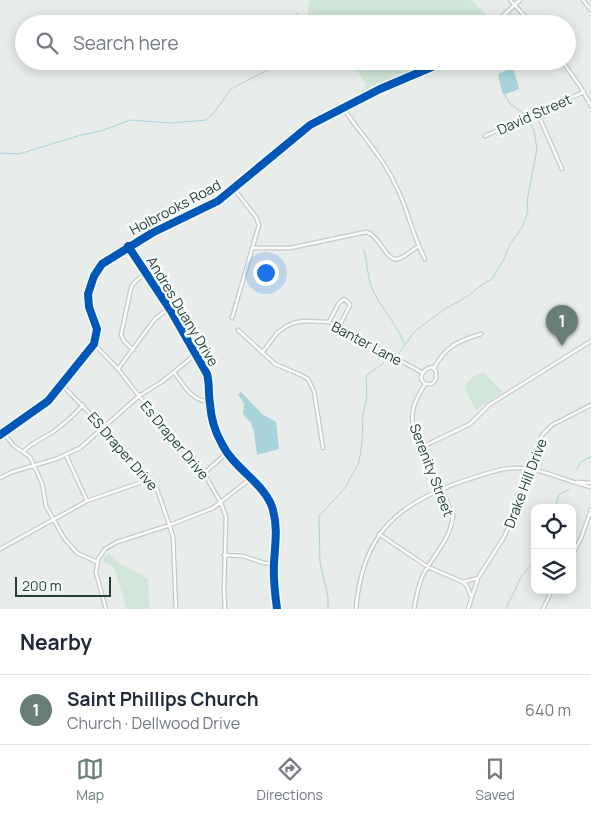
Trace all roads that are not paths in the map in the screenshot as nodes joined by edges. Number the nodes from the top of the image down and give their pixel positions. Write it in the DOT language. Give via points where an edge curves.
graph roads {
  1 [pos="510,0"];
  2 [pos="520,0"];
  3 [pos="583,0"];
  4 [pos="515,4"];
  5 [pos="591,10"];
  6 [pos="503,15"];
  7 [pos="524,15"];
  8 [pos="425,70"];
  9 [pos="568,70"];
  10 [pos="584,92"];
  11 [pos="591,106"];
  12 [pos="343,108"];
  13 [pos="538,112"];
  14 [pos="484,136"];
  15 [pos="562,169"];
  16 [pos="234,189"];
  17 [pos="128,246"];
  18 [pos="418,246"];
  19 [pos="253,248"];
  20 [pos="425,259"];
  21 [pos="145,273"];
  22 [pos="168,308"];
  23 [pos="232,318"];
  24 [pos="329,322"];
  25 [pos="339,327"];
  26 [pos="238,330"];
  27 [pos="481,334"];
  28 [pos="591,340"];
  29 [pos="94,344"];
  30 [pos="133,350"];
  31 [pos="262,353"];
  32 [pos="196,354"];
  33 [pos="434,368"];
  34 [pos="118,369"];
  35 [pos="174,372"];
  36 [pos="423,373"];
  37 [pos="425,384"];
  38 [pos="62,385"];
  39 [pos="138,396"];
  40 [pos="209,402"];
  41 [pos="591,405"];
  42 [pos="83,406"];
  43 [pos="104,428"];
  44 [pos="2,434"];
  45 [pos="422,447"];
  46 [pos="323,448"];
  47 [pos="24,451"];
  48 [pos="227,454"];
  49 [pos="66,455"];
  50 [pos="34,464"];
  51 [pos="530,470"];
  52 [pos="204,473"];
  53 [pos="148,476"];
  54 [pos="0,478"];
  55 [pos="250,479"];
  56 [pos="576,482"];
  57 [pos="591,483"];
  58 [pos="591,487"];
  59 [pos="440,490"];
  60 [pos="87,501"];
  61 [pos="221,503"];
  62 [pos="591,510"];
  63 [pos="53,521"];
  64 [pos="170,525"];
  65 [pos="379,534"];
  66 [pos="0,548"];
  67 [pos="576,549"];
  68 [pos="224,555"];
  69 [pos="97,562"];
  70 [pos="274,564"];
  71 [pos="428,567"];
  72 [pos="478,578"];
  73 [pos="463,582"];
  74 [pos="550,594"];
  75 [pos="471,598"];
  76 [pos="106,609"];
  77 [pos="176,609"];
  78 [pos="225,609"];
  79 [pos="277,609"];
  80 [pos="356,609"];
  81 [pos="414,609"];
  82 [pos="468,609"];
  83 [pos="543,609"];
  1 -- 4 [label="street"];
  2 -- 4 [label="street"];
  3 -- 5 [label="street"];
  4 -- 6 [label="street"];
  4 -- 7 [label="street"];
  8 -- 12 [label="street, Holbrooks Road"];
  9 -- 10 [label="street"];
  10 -- 11 [label="street"];
  10 -- 13 [label="street, David Street"];
  12 -- 16 [label="street, Holbrooks Road" via="303,130"];
  12 -- 18 [label="street" via="395,183"];
  13 -- 14 [label="street, David Street"];
  13 -- 15 [label="street"];
  16 -- 17 [label="street, Holbrooks Road" via="207,207"];
  16 -- 19 [label="street" via="258,221"];
  17 -- 21 [label="street, Andres Duany Drive"];
  17 -- 29 [label="street, Holbrooks Road" via="102,264 91,282 88,302 97,329"];
  18 -- 19 [label="street" via="393,259 375,236 366,232 290,248"];
  18 -- 20 [label="street"];
  19 -- 23 [label="street"];
  21 -- 22 [label="street, Andres Duany Drive"];
  21 -- 30 [label="street" via="131,288 120,331 122,340"];
  22 -- 30 [label="street" via="155,319"];
  22 -- 32 [label="street, Andres Duany Drive"];
  24 -- 25 [label="street, Banter Lane"];
  24 -- 25 [label="street" via="344,299 350,305"];
  24 -- 31 [label="street, Banter Lane" via="293,323 277,333"];
  25 -- 36 [label="street, Banter Lane"];
  26 -- 31 [label="street"];
  27 -- 33 [label="street, Serenity Street" via="463,339 447,349"];
  28 -- 45 [label="street" via="489,404 470,424"];
  29 -- 34 [label="street, Es Draper Drive"];
  29 -- 38 [label="street"];
  30 -- 34 [label="street"];
  31 -- 46 [label="street" via="275,364 308,379 313,388"];
  32 -- 35 [label="street"];
  32 -- 40 [label="street, Andres Duany Drive" via="209,382"];
  33 -- 36 [label="street, Serenity Street"];
  33 -- 37 [label="street, Serenity Street" via="436,379 432,384"];
  34 -- 39 [label="street, Es Draper Drive"];
  35 -- 39 [label="street"];
  35 -- 40 [label="street" via="192,396"];
  36 -- 37 [label="street" via="421,379"];
  37 -- 45 [label="street, Serenity Street" via="411,416"];
  38 -- 42 [label="street, ES Draper Drive"];
  38 -- 44 [label="street" via="43,405"];
  39 -- 43 [label="street"];
  39 -- 52 [label="street, Es Draper Drive"];
  40 -- 48 [label="street, Andres Duany Drive" via="215,428"];
  41 -- 51 [label="street, Drake Hill Drive" via="552,424 538,443"];
  42 -- 43 [label="street, ES Draper Drive"];
  42 -- 47 [label="street" via="52,433 38,439"];
  43 -- 49 [label="street"];
  43 -- 53 [label="street, ES Draper Drive"];
  44 -- 47 [label="street"];
  45 -- 59 [label="street, Serenity Street"];
  47 -- 50 [label="street"];
  48 -- 52 [label="street"];
  48 -- 55 [label="street, Andres Duany Drive"];
  49 -- 50 [label="street"];
  49 -- 60 [label="street"];
  50 -- 54 [label="street"];
  50 -- 63 [label="street"];
  51 -- 56 [label="street"];
  51 -- 59 [label="street" via="505,468"];
  51 -- 72 [label="street, Drake Hill Drive" via="514,517"];
  52 -- 61 [label="street, Es Draper Drive"];
  53 -- 60 [label="street" via="139,483"];
  53 -- 64 [label="street, ES Draper Drive" via="160,494"];
  55 -- 61 [label="street"];
  55 -- 70 [label="street, Andres Duany Drive" via="261,488 273,510 277,537"];
  56 -- 57 [label="street"];
  56 -- 58 [label="street"];
  59 -- 65 [label="street" via="404,509"];
  59 -- 71 [label="street, Serenity Street" via="452,515 452,526"];
  60 -- 63 [label="street"];
  61 -- 64 [label="street"];
  61 -- 68 [label="street, Es Draper Drive" via="226,517"];
  62 -- 67 [label="street"];
  63 -- 66 [label="street"];
  63 -- 69 [label="street" via="77,553"];
  64 -- 69 [label="street" via="112,544"];
  64 -- 77 [label="street, ES Draper Drive" via="174,536"];
  65 -- 71 [label="street"];
  65 -- 80 [label="street" via="364,564"];
  68 -- 70 [label="street"];
  68 -- 78 [label="street, Es Draper Drive"];
  69 -- 76 [label="street" via="96,576"];
  70 -- 79 [label="street, Andres Duany Drive"];
  71 -- 73 [label="street"];
  71 -- 81 [label="street, Serenity Street" via="419,584"];
  72 -- 73 [label="street"];
  72 -- 75 [label="street, Drake Hill Drive"];
  73 -- 75 [label="street"];
  74 -- 83 [label="street"];
  75 -- 82 [label="street, Drake Hill Drive"];
}
